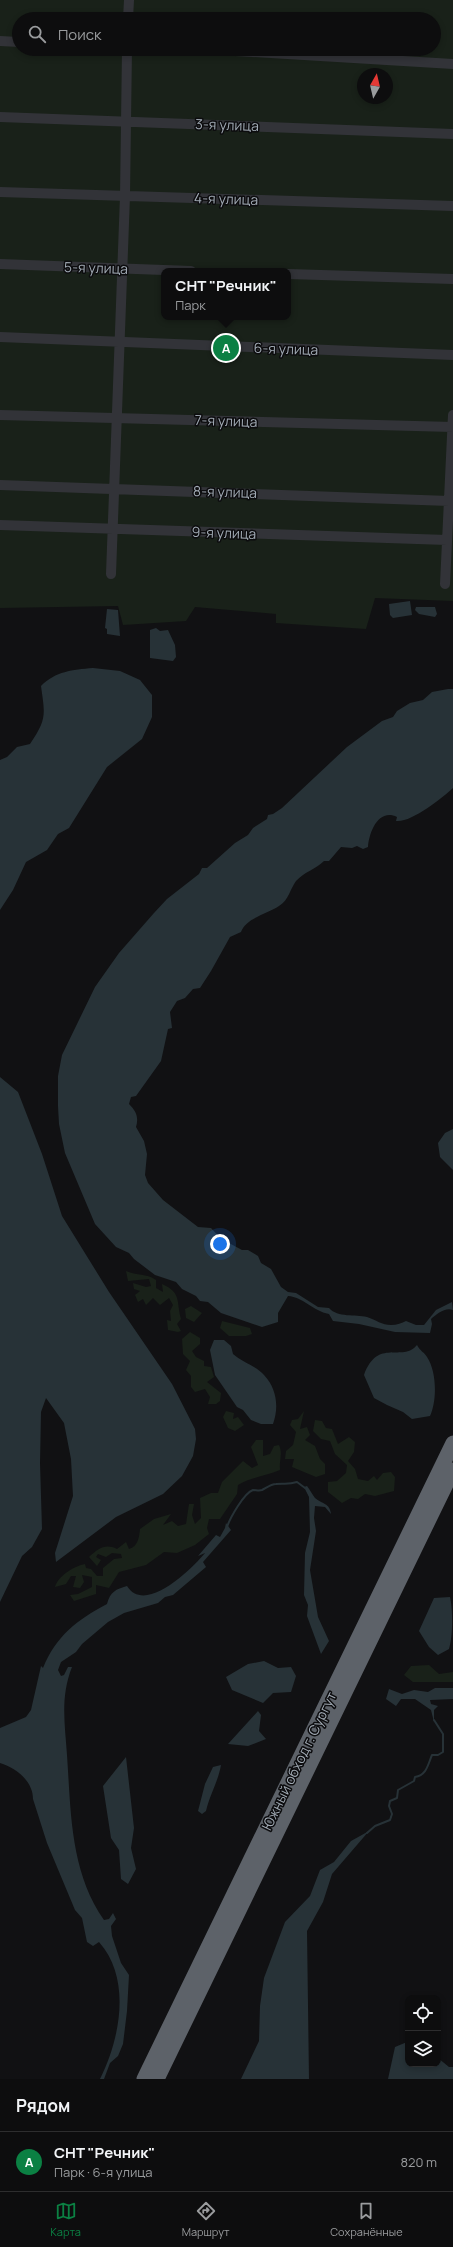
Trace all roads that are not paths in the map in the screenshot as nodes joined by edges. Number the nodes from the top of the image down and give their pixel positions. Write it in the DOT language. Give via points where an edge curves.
graph roads {
  1 [pos="129,0"];
  2 [pos="128,12"];
  3 [pos="0,41"];
  4 [pos="12,42"];
  5 [pos="127,56"];
  6 [pos="320,56"];
  7 [pos="453,64"];
  8 [pos="0,117"];
  9 [pos="127,122"];
  10 [pos="453,134"];
  11 [pos="0,192"];
  12 [pos="125,196"];
  13 [pos="453,206"];
  14 [pos="0,264"];
  15 [pos="123,269"];
  16 [pos="161,270"];
  17 [pos="291,274"];
  18 [pos="453,279"];
  19 [pos="0,337"];
  20 [pos="120,342"];
  21 [pos="453,355"];
  22 [pos="0,415"];
  23 [pos="453,415"];
  24 [pos="117,418"];
  25 [pos="453,426"];
  26 [pos="0,485"];
  27 [pos="114,488"];
  28 [pos="449,501"];
  29 [pos="0,525"];
  30 [pos="112,529"];
  31 [pos="447,540"];
  32 [pos="111,574"];
  33 [pos="445,584"];
  34 [pos="453,1442"];
  35 [pos="453,1470"];
  36 [pos="144,2079"];
  37 [pos="156,2079"];
  1 -- 2 [label="street"];
  3 -- 4 [label="street"];
  5 -- 9 [label="street"];
  6 -- 7 [label="street"];
  8 -- 9 [label="street, 3-я улица"];
  9 -- 10 [label="street, 3-я улица"];
  9 -- 12 [label="street"];
  11 -- 12 [label="street, 4-я улица"];
  12 -- 13 [label="street, 4-я улица"];
  12 -- 15 [label="street"];
  14 -- 15 [label="street, 5-я улица"];
  15 -- 16 [label="street, 5-я улица"];
  15 -- 20 [label="street"];
  17 -- 18 [label="street"];
  19 -- 20 [label="street, 6-я улица"];
  20 -- 21 [label="street, 6-я улица"];
  20 -- 24 [label="street"];
  22 -- 24 [label="street, 7-я улица"];
  23 -- 25 [label="street"];
  24 -- 25 [label="street, 7-я улица"];
  24 -- 27 [label="street"];
  25 -- 28 [label="street"];
  26 -- 27 [label="street, 8-я улица"];
  27 -- 28 [label="street, 8-я улица"];
  27 -- 30 [label="street"];
  28 -- 31 [label="street"];
  29 -- 30 [label="street, 9-я улица"];
  30 -- 31 [label="street, 9-я улица"];
  30 -- 32 [label="street"];
  31 -- 33 [label="street"];
  34 -- 36 [label="highway, Южный обход г. Сургут"];
  35 -- 37 [label="highway, Южный обход г. Сургут"];
}
